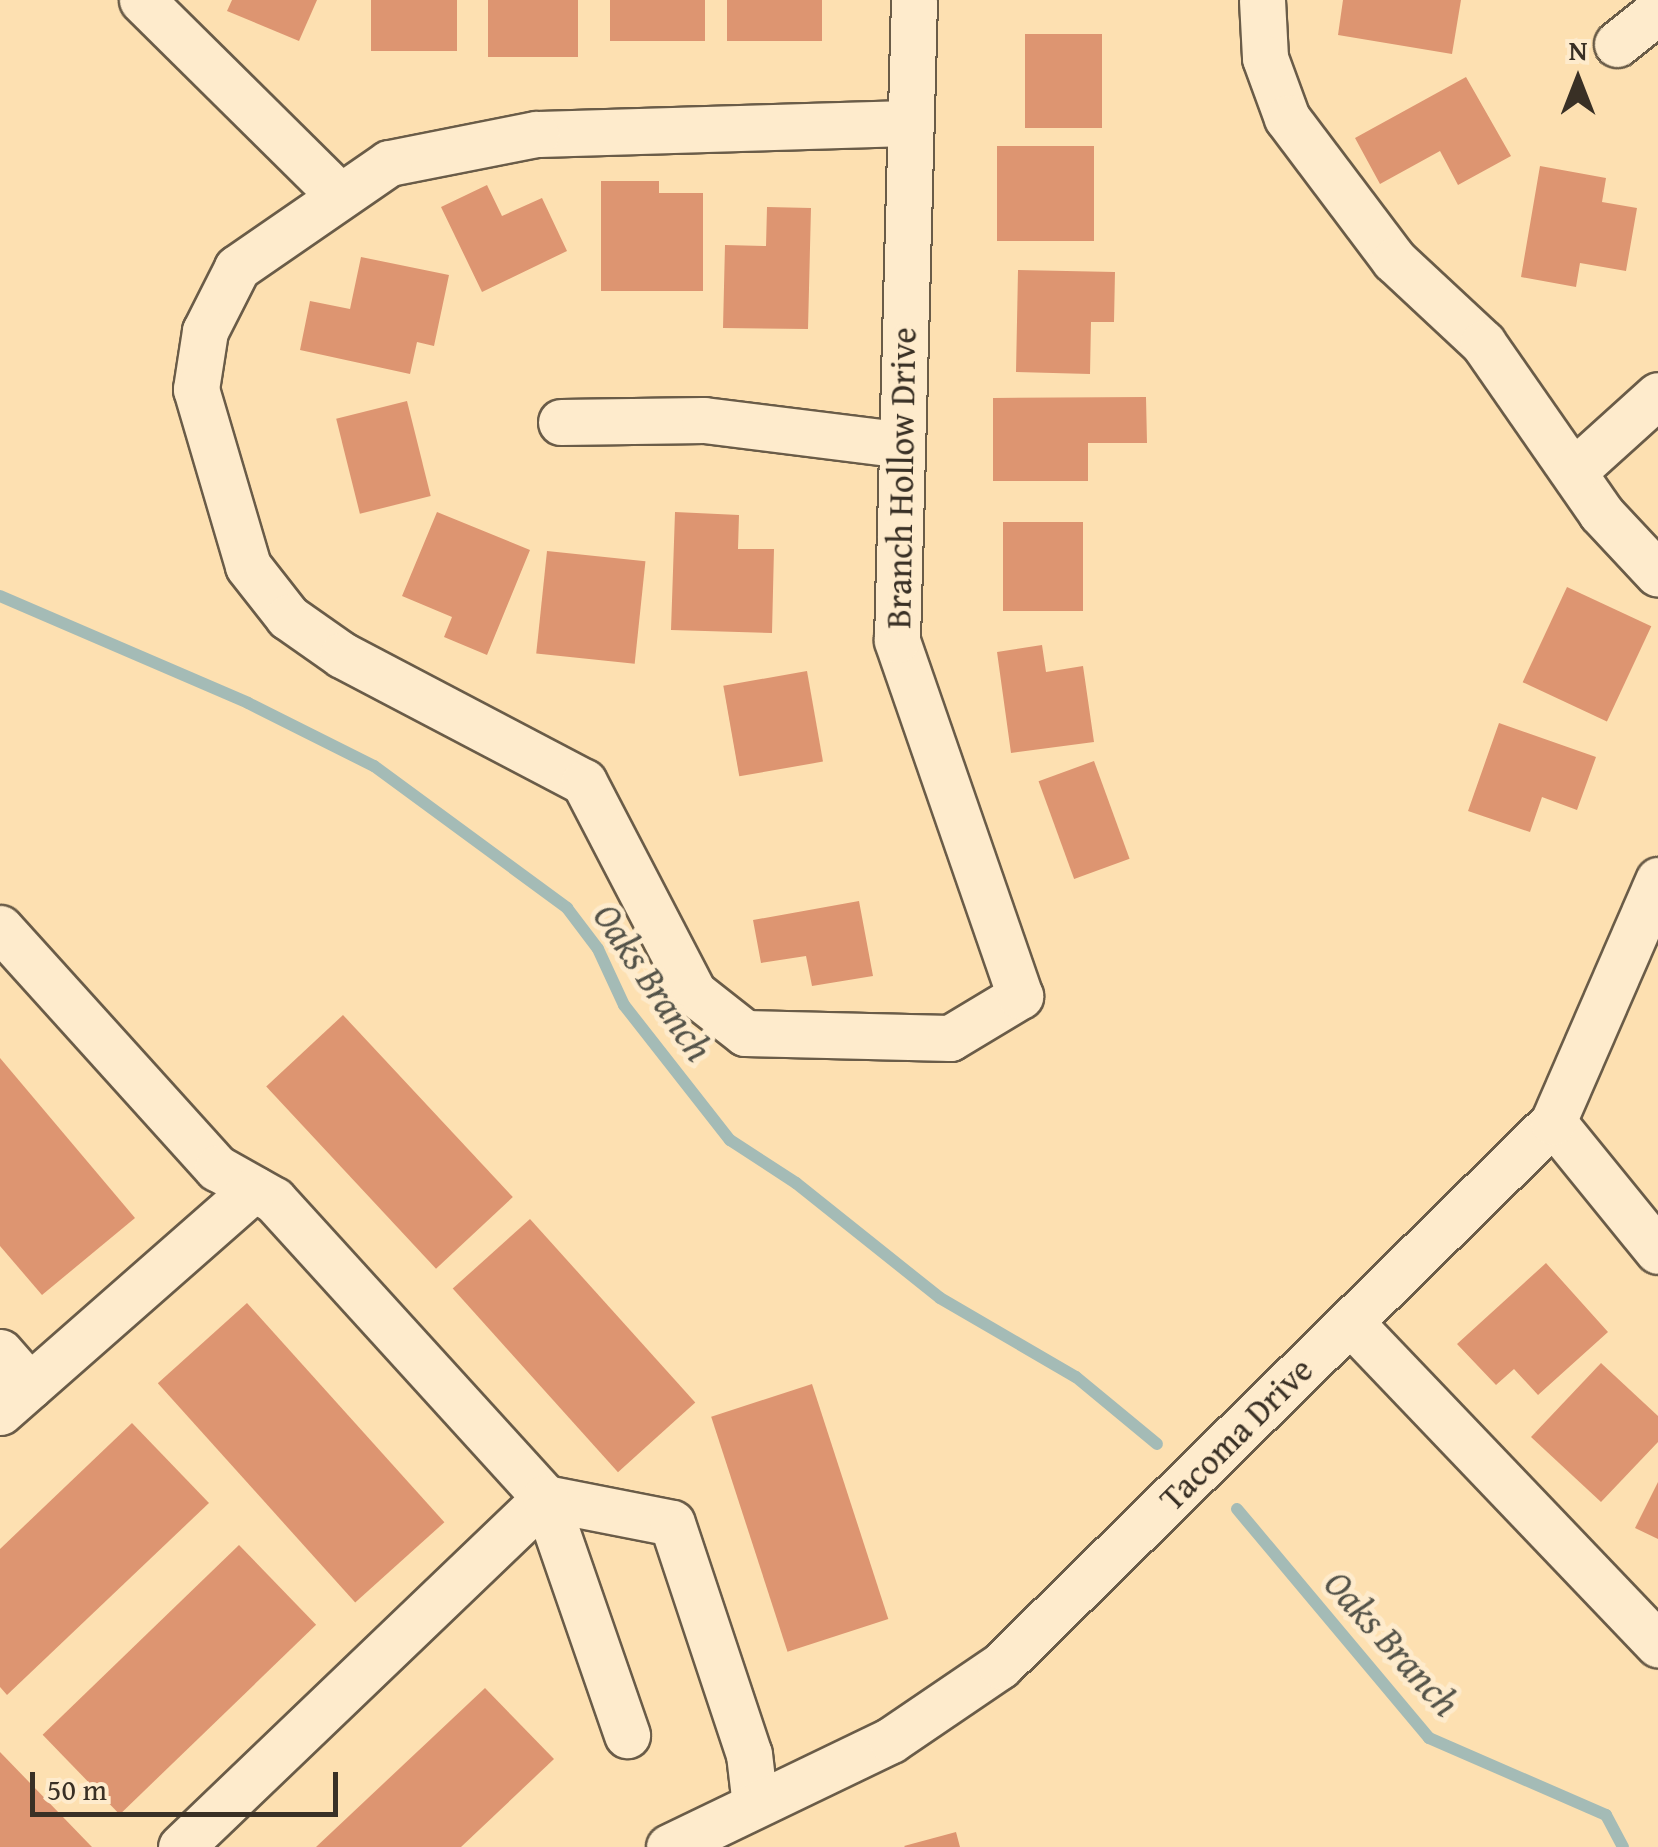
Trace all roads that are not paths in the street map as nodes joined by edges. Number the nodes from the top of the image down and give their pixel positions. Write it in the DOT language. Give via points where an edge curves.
graph roads {
  1 [pos="142,0"];
  2 [pos="914,0"];
  3 [pos="1262,0"];
  4 [pos="1658,10"];
  5 [pos="1617,44"];
  6 [pos="910,123"];
  7 [pos="338,194"];
  8 [pos="1658,395"];
  9 [pos="561,422"];
  10 [pos="898,444"];
  11 [pos="1574,471"];
  12 [pos="1658,574"];
  13 [pos="1658,880"];
  14 [pos="0,928"];
  15 [pos="1552,1122"];
  16 [pos="254,1189"];
  17 [pos="1658,1251"];
  18 [pos="1350,1322"];
  19 [pos="0,1352"];
  20 [pos="15,1399"];
  21 [pos="545,1498"];
  22 [pos="1658,1644"];
  23 [pos="626,1735"];
  24 [pos="755,1806"];
  25 [pos="182,1847"];
  26 [pos="669,1847"];
  1 -- 7 [label="street"];
  2 -- 6 [label="street, Branch Hollow Drive"];
  3 -- 11 [label="street" via="1265,58 1287,118 1394,260 1482,343"];
  4 -- 5 [label="street"];
  6 -- 7 [label="street" via="536,134 389,163"];
  6 -- 10 [label="street, Branch Hollow Drive"];
  7 -- 10 [label="street, Branch Hollow Drive" via="236,268 204,331 196,389 248,566 288,617 342,655 584,782 694,993 745,1033 950,1038 1020,996 897,640"];
  8 -- 11 [label="street"];
  9 -- 10 [label="street" via="704,420"];
  11 -- 12 [label="street" via="1634,554"];
  13 -- 15 [label="street, Tacoma Drive"];
  14 -- 16 [label="street" via="217,1168"];
  15 -- 17 [label="street"];
  15 -- 18 [label="street, Tacoma Drive"];
  16 -- 20 [label="street"];
  16 -- 21 [label="street" via="274,1200"];
  18 -- 22 [label="street"];
  18 -- 24 [label="street, Tacoma Drive" via="1000,1666 891,1740"];
  19 -- 20 [label="street"];
  21 -- 23 [label="street"];
  21 -- 24 [label="street" via="672,1523 749,1754"];
  21 -- 25 [label="street"];
  24 -- 26 [label="street, Tacoma Drive"];
}
